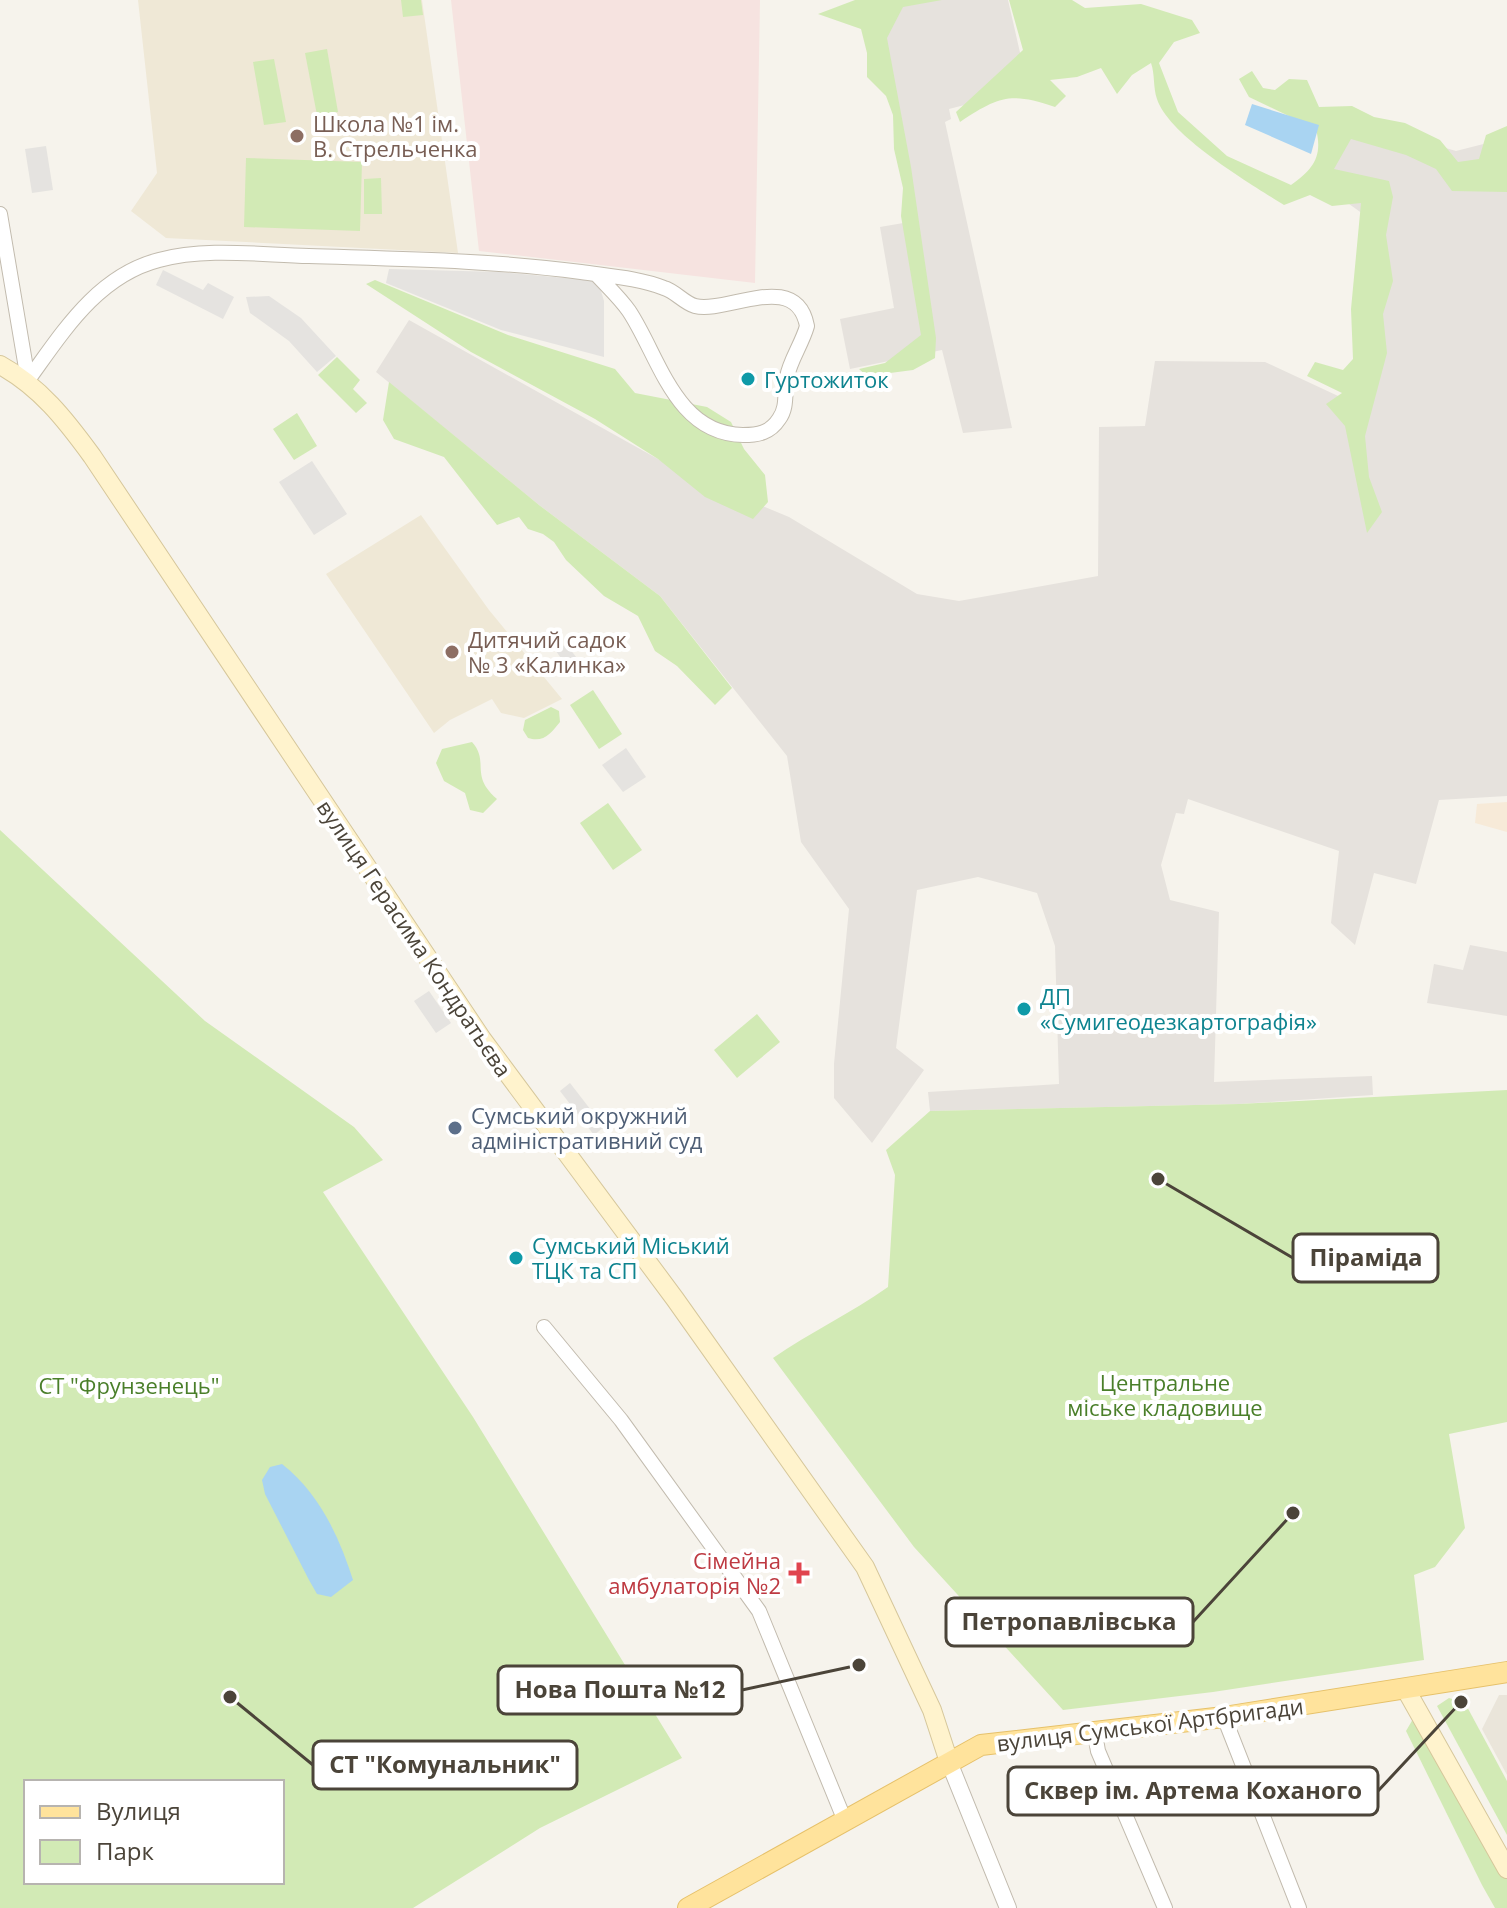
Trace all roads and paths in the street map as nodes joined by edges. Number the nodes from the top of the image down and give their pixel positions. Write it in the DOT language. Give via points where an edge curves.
graph roads {
  1 [pos="0,214"];
  2 [pos="596,274"];
  3 [pos="0,365"];
  4 [pos="28,380"];
  5 [pos="544,1327"];
  6 [pos="1507,1672"];
  7 [pos="1405,1688"];
  8 [pos="1224,1717"];
  9 [pos="1095,1734"];
  10 [pos="949,1762"];
  11 [pos="845,1821"];
  12 [pos="1507,1869"];
  13 [pos="688,1908"];
  14 [pos="1008,1908"];
  15 [pos="1165,1908"];
  16 [pos="1299,1908"];
  1 -- 4 [label="street"];
  2 -- 2 [label="street" via="628,310 669,390 688,409 713,428 736,434 760,435 779,420 785,409 787,374 807,326 784,298 696,306 666,288"];
  2 -- 4 [label="street" via="518,263 375,255 207,253 157,260 94,294"];
  3 -- 4 [label="main road, вулиця Герасима Кондратьєва"];
  4 -- 10 [label="main road, вулиця Герасима Кондратьєва" via="92,456 482,1039 865,1567 932,1710"];
  5 -- 11 [label="street" via="621,1420 759,1611"];
  6 -- 7 [label="main road, вулиця Сумської Артбригади"];
  7 -- 8 [label="main road, вулиця Сумської Артбригади"];
  7 -- 12 [label="main road"];
  8 -- 9 [label="main road, вулиця Сумської Артбригади"];
  8 -- 16 [label="street"];
  9 -- 10 [label="main road, вулиця Сумської Артбригади" via="981,1745"];
  9 -- 15 [label="street"];
  10 -- 11 [label="main road, вулиця Сумської Артбригади"];
  10 -- 14 [label="street, вулиця Герасима Кондратьєва"];
  11 -- 13 [label="main road, вулиця Сумської Артбригади"];
}
